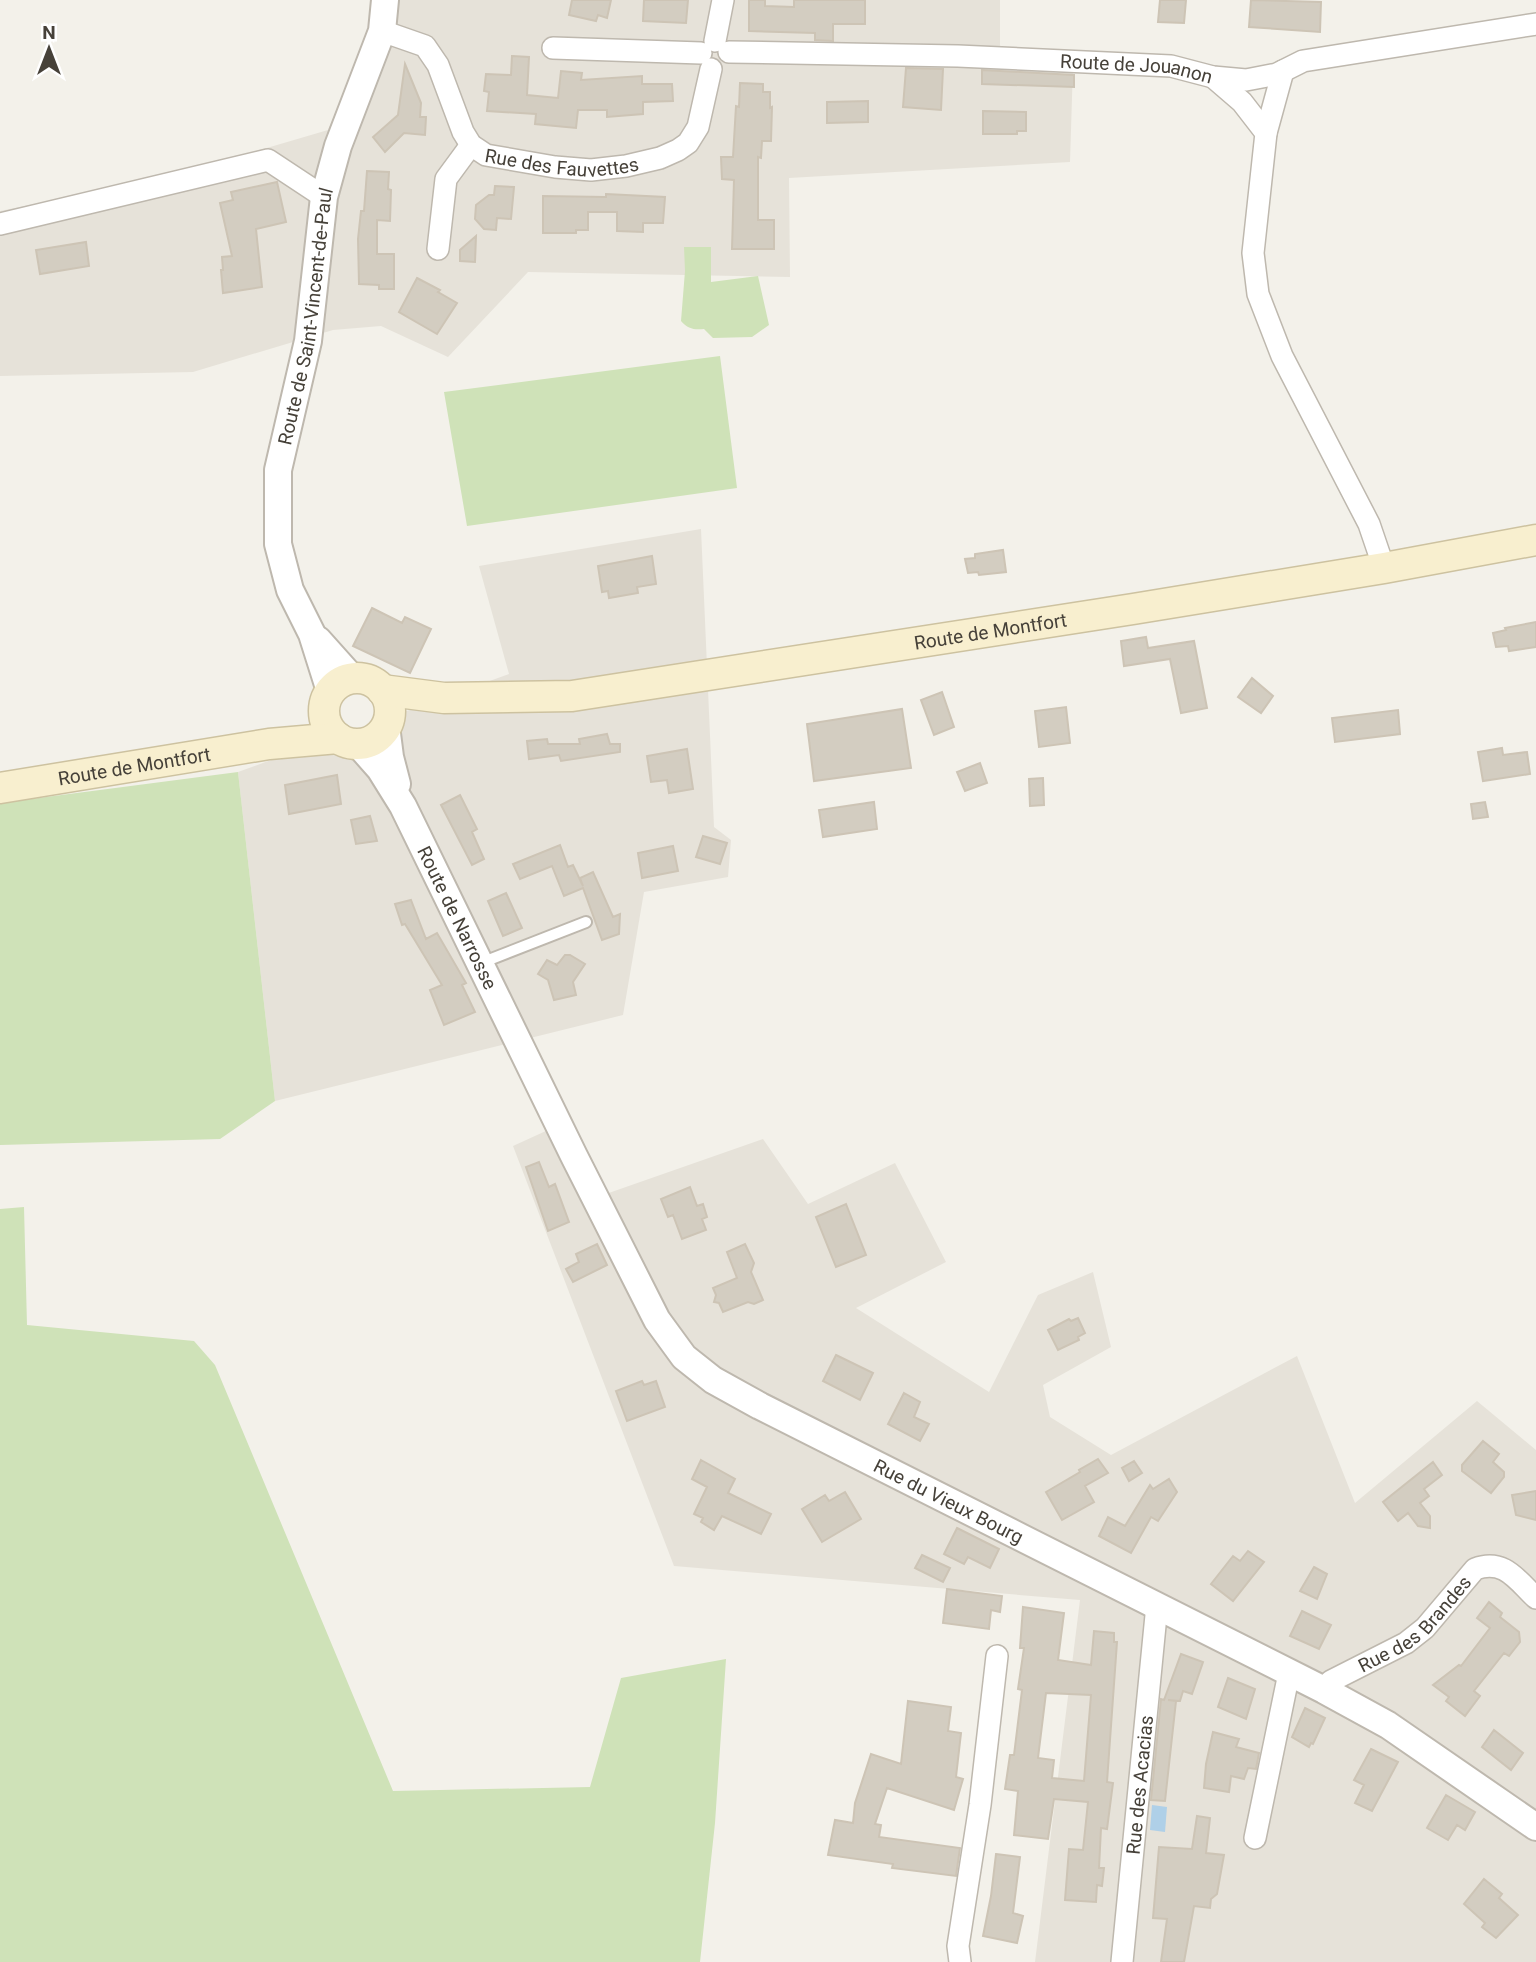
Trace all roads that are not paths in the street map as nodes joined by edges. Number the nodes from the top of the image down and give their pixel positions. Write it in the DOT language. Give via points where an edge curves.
graph roads {
  1 [pos="385,0"];
  2 [pos="723,0"];
  3 [pos="1536,24"];
  4 [pos="382,31"];
  5 [pos="553,48"];
  6 [pos="714,54"];
  7 [pos="1283,71"];
  8 [pos="1213,76"];
  9 [pos="1266,133"];
  10 [pos="471,145"];
  11 [pos="324,197"];
  12 [pos="0,224"];
  13 [pos="438,249"];
  14 [pos="1536,540"];
  15 [pos="1384,568"];
  16 [pos="382,690"];
  17 [pos="335,693"];
  18 [pos="443,698"];
  19 [pos="387,723"];
  20 [pos="348,741"];
  21 [pos="269,744"];
  22 [pos="0,788"];
  23 [pos="403,806"];
  24 [pos="586,922"];
  25 [pos="481,963"];
  26 [pos="513,1029"];
  27 [pos="1536,1598"];
  28 [pos="1157,1605"];
  29 [pos="997,1656"];
  30 [pos="1289,1673"];
  31 [pos="1324,1690"];
  32 [pos="1536,1827"];
  33 [pos="1255,1838"];
  34 [pos="960,1962"];
  35 [pos="1122,1962"];
  1 -- 4 [label="street, Route de Saint-Vincent-de-Paul"];
  2 -- 6 [label="street, Rue des Fauvettes"];
  3 -- 7 [label="street, Route de Jouanon" via="1304,61"];
  4 -- 10 [label="street, Rue des Fauvettes" via="425,46 438,65"];
  4 -- 11 [label="street, Route de Saint-Vincent-de-Paul" via="338,146"];
  5 -- 6 [label="street, Route de Jouanon"];
  6 -- 8 [label="street, Route de Jouanon" via="1121,63 1171,66"];
  6 -- 10 [label="street, Rue des Fauvettes" via="698,127 688,143 660,158 591,170 486,155"];
  7 -- 8 [label="street, Route de Jouanon" via="1246,80"];
  7 -- 9 [label="street"];
  8 -- 9 [label="street" via="1242,102"];
  9 -- 15 [label="street" via="1253,254 1258,294 1282,356 1369,524"];
  10 -- 13 [label="street" via="446,179"];
  11 -- 12 [label="street" via="268,160"];
  11 -- 17 [label="street, Route de Saint-Vincent-de-Paul" via="308,341 278,470 277,508 278,544 290,590"];
  14 -- 15 [label="main road, Route de Montfort"];
  15 -- 18 [label="main road, Route de Montfort" via="572,696"];
  16 -- 17 [label="main road" via="369,680"];
  16 -- 18 [label="main road, Route de Montfort"];
  16 -- 19 [label="main road" via="389,704"];
  17 -- 20 [label="main road" via="327,725"];
  17 -- 21 [label="main road, Route de Montfort" via="307,722"];
  18 -- 19 [label="main road, Route de Montfort" via="408,708"];
  19 -- 20 [label="main road" via="374,739"];
  19 -- 23 [label="street, Route de Narrosse"];
  20 -- 21 [label="main road, Route de Montfort"];
  20 -- 23 [label="street, Route de Narrosse" via="380,769"];
  21 -- 22 [label="main road, Route de Montfort"];
  23 -- 25 [label="street, Route de Narrosse"];
  24 -- 25 [label="lane"];
  25 -- 26 [label="street, Route de Narrosse"];
  26 -- 28 [label="street, Rue du Vieux Bourg" via="657,1320 684,1357 713,1380 760,1406"];
  27 -- 31 [label="street, Rue des Brandes" via="1504,1567 1475,1569 1425,1628 1406,1643 1331,1681"];
  28 -- 30 [label="street, Rue du Vieux Bourg"];
  28 -- 35 [label="street, Rue des Acacias"];
  29 -- 34 [label="street" via="958,1946"];
  30 -- 31 [label="street, Rue du Vieux Bourg"];
  30 -- 33 [label="street"];
  31 -- 32 [label="street, Rue du Vieux Bourg" via="1388,1725"];
}
